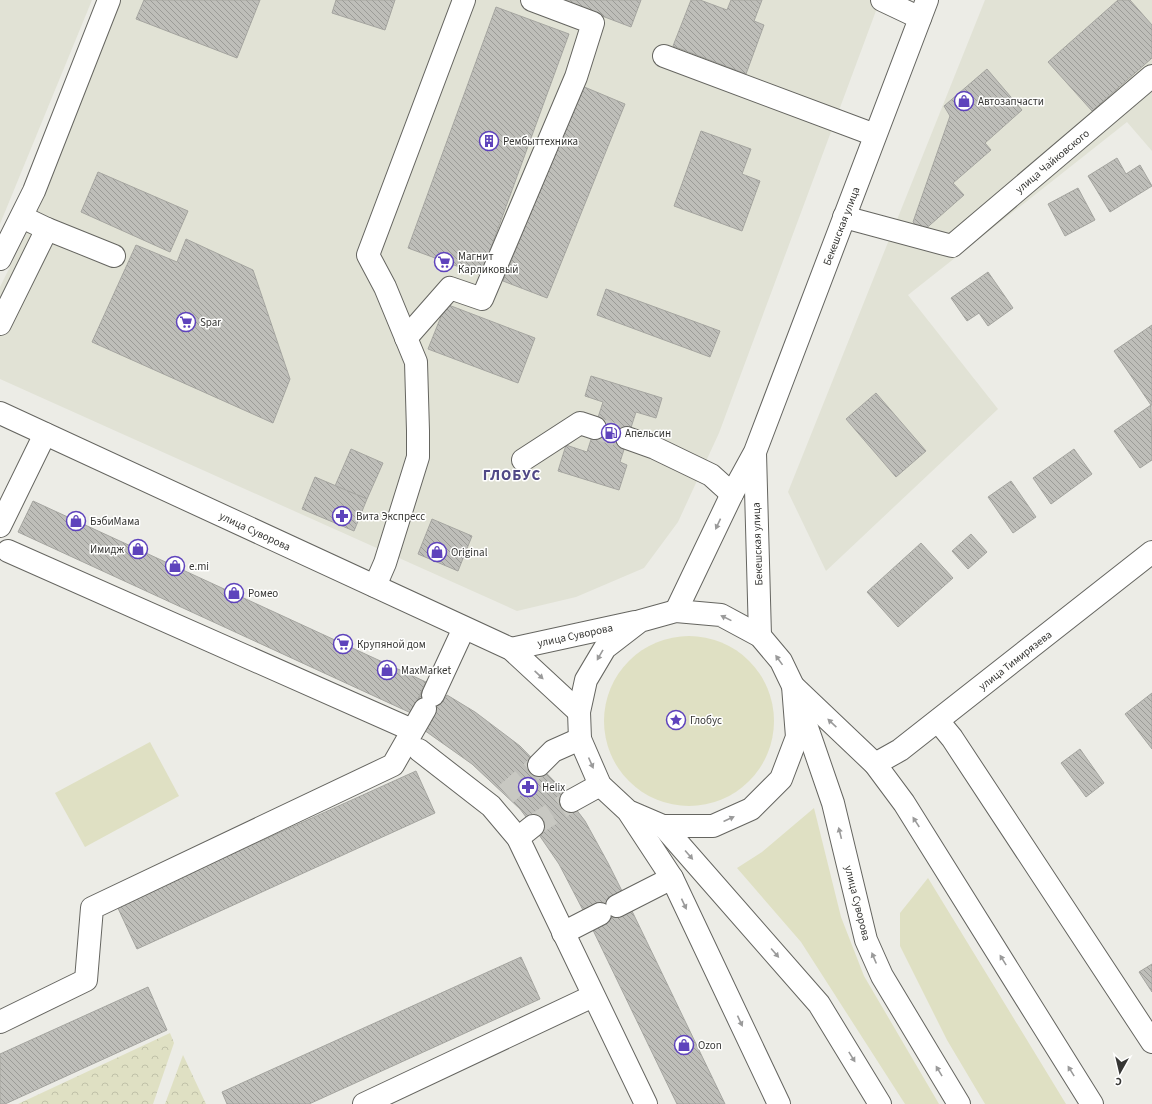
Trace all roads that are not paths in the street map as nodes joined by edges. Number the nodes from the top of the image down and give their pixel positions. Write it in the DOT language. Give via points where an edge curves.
graph roads {
  1 [pos="109,0"];
  2 [pos="464,0"];
  3 [pos="532,0"];
  4 [pos="882,0"];
  5 [pos="923,9"];
  6 [pos="664,56"];
  7 [pos="1152,76"];
  8 [pos="875,135"];
  9 [pos="22,217"];
  10 [pos="844,217"];
  11 [pos="47,229"];
  12 [pos="114,256"];
  13 [pos="0,259"];
  14 [pos="0,324"];
  15 [pos="406,338"];
  16 [pos="0,413"];
  17 [pos="595,428"];
  18 [pos="45,434"];
  19 [pos="627,438"];
  20 [pos="755,452"];
  21 [pos="523,460"];
  22 [pos="732,494"];
  23 [pos="0,526"];
  24 [pos="1152,552"];
  25 [pos="2,555"];
  26 [pos="375,586"];
  27 [pos="676,611"];
  28 [pos="640,621"];
  29 [pos="464,628"];
  30 [pos="760,636"];
  31 [pos="511,649"];
  32 [pos="793,686"];
  33 [pos="579,712"];
  34 [pos="938,721"];
  35 [pos="580,739"];
  36 [pos="416,740"];
  37 [pos="875,764"];
  38 [pos="540,765"];
  39 [pos="600,784"];
  40 [pos="571,801"];
  41 [pos="628,811"];
  42 [pos="663,826"];
  43 [pos="672,878"];
  44 [pos="563,933"];
  45 [pos="593,996"];
  46 [pos="0,1022"];
  47 [pos="1151,1039"];
  48 [pos="777,1103"];
  49 [pos="364,1104"];
  50 [pos="646,1104"];
  51 [pos="880,1104"];
  52 [pos="959,1104"];
  53 [pos="1092,1104"];
  1 -- 9 [label="main road"];
  2 -- 15 [label="main road" via="368,254"];
  3 -- 15 [label="main road" via="593,23 576,77 482,299 450,288"];
  4 -- 5 [label="main road"];
  5 -- 8 [label="main road, Бекешская улица"];
  6 -- 8 [label="main road"];
  7 -- 10 [label="main road, улица Чайковского" via="952,246"];
  8 -- 10 [label="main road, Бекешская улица"];
  9 -- 11 [label="main road"];
  9 -- 13 [label="main road"];
  10 -- 20 [label="main road, Бекешская улица"];
  11 -- 12 [label="main road"];
  11 -- 14 [label="main road"];
  15 -- 26 [label="main road" via="416,362 418,457"];
  16 -- 18 [label="main road, улица Суворова"];
  17 -- 21 [label="main road" via="580,423"];
  18 -- 23 [label="main road"];
  18 -- 26 [label="main road, улица Суворова"];
  19 -- 22 [label="main road" via="655,448 711,475"];
  20 -- 22 [label="main road, Бекешская улица"];
  20 -- 30 [label="main road, Бекешская улица"];
  22 -- 27 [label="main road, Бекешская улица, one-way"];
  24 -- 34 [label="main road, улица Тимирязева"];
  25 -- 36 [label="main road"];
  26 -- 29 [label="main road, улица Суворова"];
  27 -- 28 [label="main road, улица Суворова"];
  30 -- 27 [label="main road, one-way" via="721,615"];
  28 -- 31 [label="main road, улица Суворова"];
  28 -- 33 [label="main road, one-way" via="604,648 586,680"];
  29 -- 31 [label="main road, улица Суворова"];
  29 -- 36 [label="main road" via="429,702"];
  32 -- 30 [label="main road, one-way" via="781,661"];
  31 -- 33 [label="main road, улица Суворова, one-way"];
  37 -- 32 [label="main road, one-way"];
  42 -- 32 [label="main road, one-way" via="714,826 751,809 781,779 797,737"];
  52 -- 32 [label="main road, улица Суворова, one-way" via="882,976 866,940 833,803"];
  33 -- 35 [label="main road"];
  34 -- 37 [label="main road, улица Тимирязева" via="900,750"];
  34 -- 47 [label="main road" via="952,738"];
  35 -- 38 [label="main road" via="553,751"];
  35 -- 39 [label="main road, one-way"];
  36 -- 44 [label="main road" via="498,800 526,832"];
  36 -- 46 [label="main road" via="393,765 92,908 86,980"];
  53 -- 37 [label="main road, one-way" via="933,848"];
  39 -- 40 [label="main road"];
  39 -- 41 [label="main road"];
  41 -- 42 [label="main road"];
  41 -- 43 [label="main road"];
  42 -- 51 [label="main road, one-way" via="819,1004"];
  43 -- 44 [label="main road"];
  43 -- 48 [label="main road, one-way"];
  44 -- 45 [label="main road"];
  45 -- 49 [label="main road"];
  45 -- 50 [label="main road"];
}
